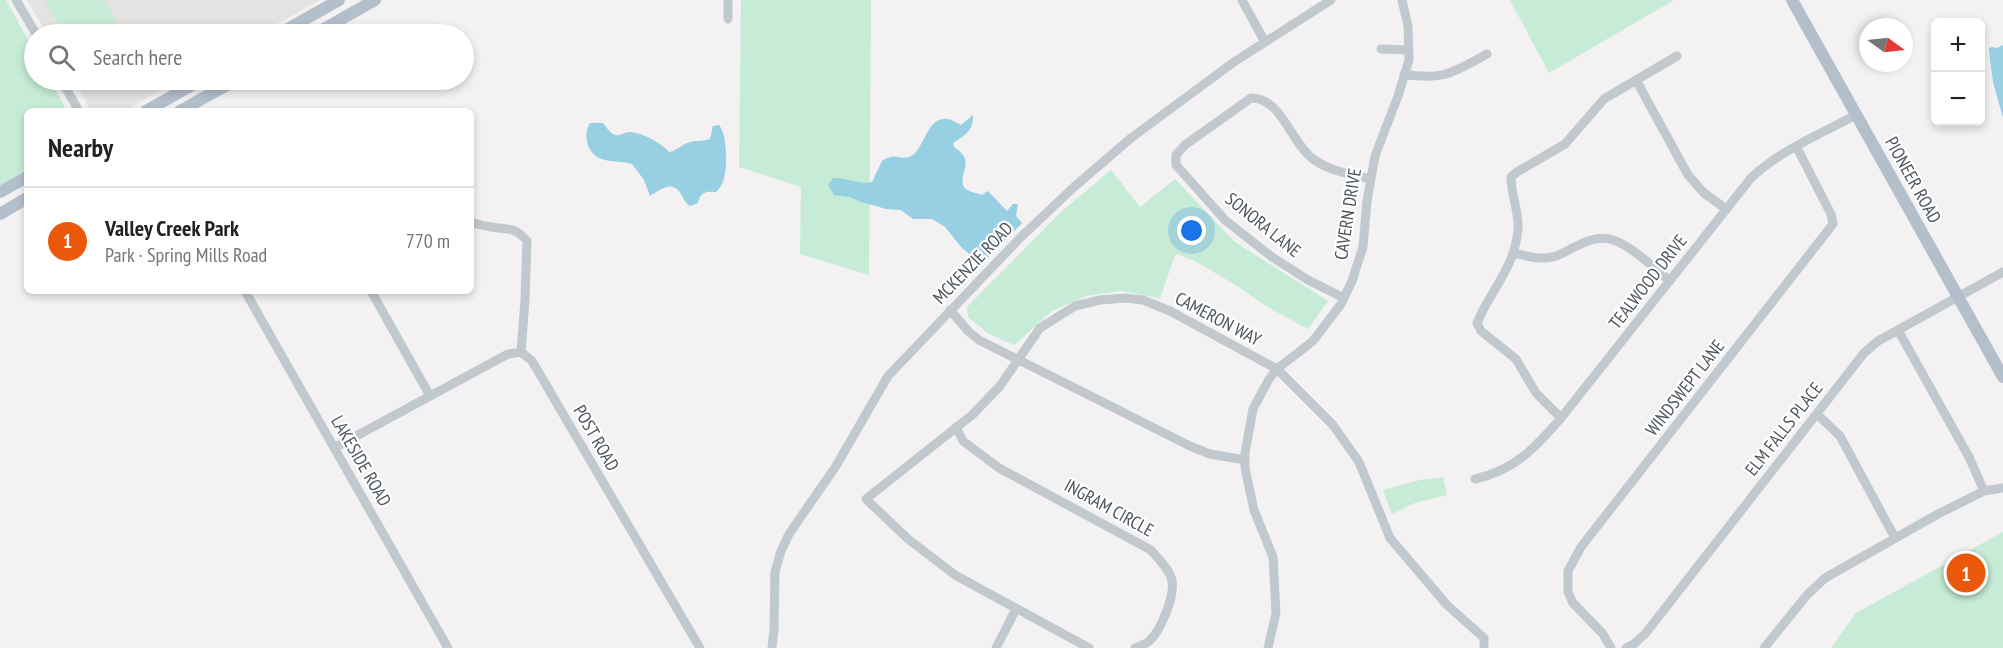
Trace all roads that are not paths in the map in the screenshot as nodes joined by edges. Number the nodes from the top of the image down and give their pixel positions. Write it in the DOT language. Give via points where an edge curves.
graph roads {
  1 [pos="16,0"];
  2 [pos="339,0"];
  3 [pos="346,0"];
  4 [pos="375,0"];
  5 [pos="728,0"];
  6 [pos="1242,0"];
  7 [pos="1331,0"];
  8 [pos="1402,0"];
  9 [pos="1792,0"];
  10 [pos="310,16"];
  11 [pos="728,19"];
  12 [pos="30,24"];
  13 [pos="296,24"];
  14 [pos="324,24"];
  15 [pos="333,24"];
  16 [pos="334,24"];
  17 [pos="1265,42"];
  18 [pos="1381,50"];
  19 [pos="1408,50"];
  20 [pos="1487,54"];
  21 [pos="1677,56"];
  22 [pos="1404,74"];
  23 [pos="1636,80"];
  24 [pos="67,90"];
  25 [pos="183,90"];
  26 [pos="218,90"];
  27 [pos="77,108"];
  28 [pos="151,108"];
  29 [pos="185,108"];
  30 [pos="1856,115"];
  31 [pos="1796,146"];
  32 [pos="24,179"];
  33 [pos="1371,179"];
  34 [pos="0,192"];
  35 [pos="24,200"];
  36 [pos="1726,209"];
  37 [pos="0,214"];
  38 [pos="474,223"];
  39 [pos="1514,253"];
  40 [pos="2003,272"];
  41 [pos="1670,281"];
  42 [pos="247,294"];
  43 [pos="373,294"];
  44 [pos="1958,297"];
  45 [pos="1344,298"];
  46 [pos="950,310"];
  47 [pos="1898,330"];
  48 [pos="520,352"];
  49 [pos="1018,360"];
  50 [pos="1277,369"];
  51 [pos="2003,377"];
  52 [pos="430,396"];
  53 [pos="1816,414"];
  54 [pos="1561,418"];
  55 [pos="956,427"];
  56 [pos="334,448"];
  57 [pos="1245,460"];
  58 [pos="1475,479"];
  59 [pos="2003,488"];
  60 [pos="1984,490"];
  61 [pos="1895,538"];
  62 [pos="1016,609"];
  63 [pos="448,648"];
  64 [pos="700,648"];
  65 [pos="772,648"];
  66 [pos="996,648"];
  67 [pos="1089,648"];
  68 [pos="1135,648"];
  69 [pos="1268,648"];
  70 [pos="1484,648"];
  71 [pos="1611,648"];
  72 [pos="1626,648"];
  73 [pos="1764,648"];
  1 -- 12 [label="street"];
  2 -- 10 [label="main road"];
  3 -- 15 [label="main road" via="342,14"];
  4 -- 16 [label="main road"];
  5 -- 11 [label="street"];
  6 -- 17 [label="street"];
  7 -- 17 [label="street, MCKENZIE ROAD"];
  8 -- 19 [label="street, CAVERN DRIVE"];
  9 -- 30 [label="main road, PIONEER ROAD"];
  10 -- 13 [label="main road"];
  10 -- 14 [label="main road" via="316,23"];
  17 -- 46 [label="street, MCKENZIE ROAD" via="1188,94 1098,166"];
  18 -- 19 [label="street"];
  19 -- 22 [label="street, CAVERN DRIVE"];
  20 -- 22 [label="street" via="1446,75"];
  21 -- 23 [label="street"];
  22 -- 33 [label="street, CAVERN DRIVE" via="1375,156"];
  23 -- 36 [label="street" via="1689,175 1704,193"];
  23 -- 39 [label="street" via="1604,99 1565,144 1511,177 1518,227"];
  24 -- 27 [label="street"];
  25 -- 28 [label="main road"];
  26 -- 29 [label="main road"];
  30 -- 31 [label="street, TEALWOOD DRIVE"];
  30 -- 44 [label="main road, PIONEER ROAD"];
  31 -- 36 [label="street, TEALWOOD DRIVE" via="1751,178"];
  31 -- 71 [label="street, WINDSWEPT LANE" via="1833,224 1581,548 1568,571 1573,603"];
  32 -- 34 [label="main road"];
  33 -- 45 [label="street, CAVERN DRIVE" via="1363,247"];
  33 -- 45 [label="street, SONORA LANE" via="1344,174 1311,158 1275,110 1257,98 1251,98 1176,155 1176,165 1225,220 1272,257"];
  35 -- 37 [label="main road"];
  36 -- 41 [label="street, TEALWOOD DRIVE"];
  38 -- 48 [label="street" via="513,230 527,241"];
  39 -- 41 [label="street" via="1540,258 1591,240 1610,238"];
  39 -- 54 [label="street" via="1477,323 1481,331 1516,359 1536,393"];
  40 -- 44 [label="street, ELM FALLS PLACE"];
  41 -- 54 [label="street, TEALWOOD DRIVE"];
  42 -- 56 [label="street, LAKESIDE ROAD"];
  43 -- 52 [label="street"];
  44 -- 47 [label="street, ELM FALLS PLACE"];
  44 -- 51 [label="main road, PIONEER ROAD"];
  45 -- 50 [label="street, CAVERN DRIVE" via="1313,341"];
  46 -- 49 [label="street" via="979,340"];
  46 -- 65 [label="street, MCKENZIE ROAD" via="888,376 836,466 789,534 775,572"];
  47 -- 53 [label="street, ELM FALLS PLACE" via="1864,353"];
  47 -- 60 [label="street"];
  48 -- 52 [label="street" via="508,354"];
  48 -- 64 [label="street, POST ROAD" via="532,361"];
  49 -- 50 [label="street, CAMERON WAY" via="1040,328 1074,306 1126,298 1170,311"];
  49 -- 55 [label="street, CAMERON WAY" via="1000,386"];
  49 -- 57 [label="street" via="1192,447"];
  50 -- 57 [label="street, CAVERN DRIVE" via="1253,409"];
  50 -- 70 [label="street, CAMERON WAY" via="1333,425 1359,462 1390,538 1447,605 1484,638"];
  52 -- 56 [label="street"];
  53 -- 61 [label="street" via="1840,436"];
  53 -- 72 [label="street, ELM FALLS PLACE" via="1645,634"];
  54 -- 58 [label="street, TEALWOOD DRIVE" via="1536,447 1512,465"];
  55 -- 62 [label="street, CAMERON WAY" via="866,498 908,539 955,575"];
  55 -- 68 [label="street, INGRAM CIRCLE" via="963,441 999,468 1151,550 1166,567 1173,581 1167,609 1158,630 1148,642"];
  56 -- 63 [label="street, LAKESIDE ROAD"];
  57 -- 69 [label="street, CAVERN DRIVE" via="1254,510 1273,557 1276,613"];
  59 -- 60 [label="street"];
  60 -- 61 [label="street"];
  61 -- 73 [label="street" via="1825,578"];
  62 -- 66 [label="street"];
  62 -- 67 [label="street"];
}
